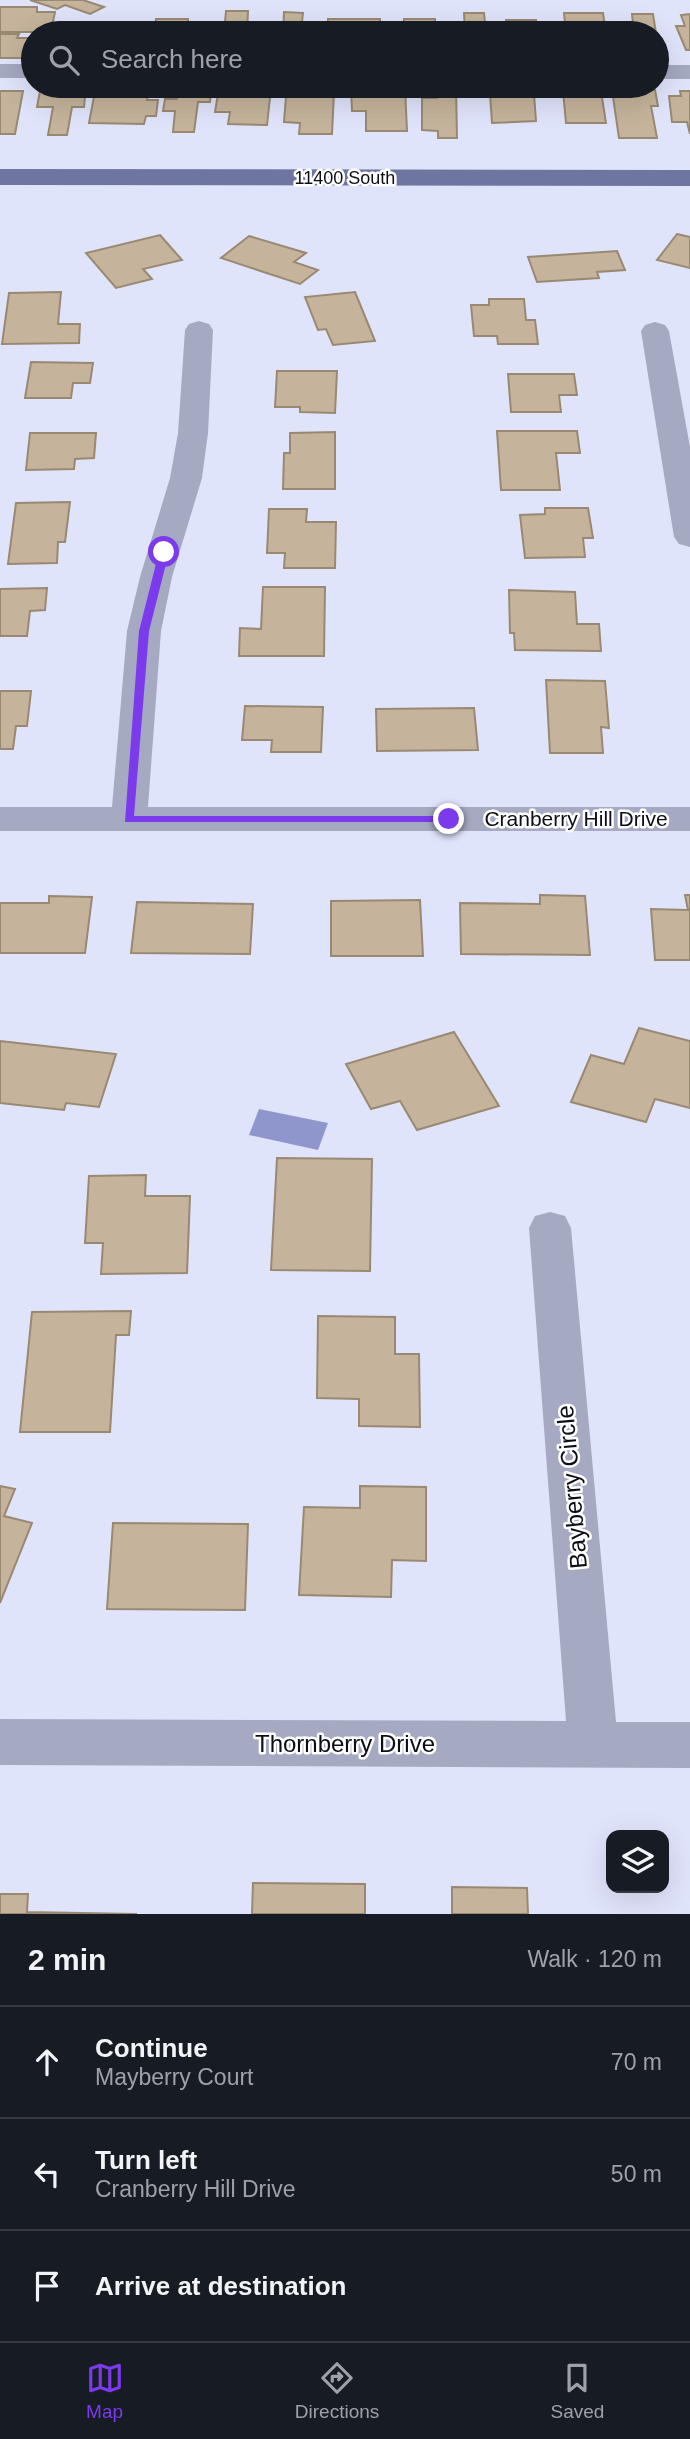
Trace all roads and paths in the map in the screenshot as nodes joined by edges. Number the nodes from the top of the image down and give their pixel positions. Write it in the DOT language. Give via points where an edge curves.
graph roads {
  1 [pos="0,71"];
  2 [pos="21,71"];
  3 [pos="669,72"];
  4 [pos="690,72"];
  5 [pos="0,177"];
  6 [pos="690,178"];
  7 [pos="199,330"];
  8 [pos="655,331"];
  9 [pos="690,537"];
  10 [pos="0,819"];
  11 [pos="128,819"];
  12 [pos="690,819"];
  13 [pos="550,1228"];
  14 [pos="0,1742"];
  15 [pos="593,1745"];
  16 [pos="690,1745"];
  1 -- 2 [label="street"];
  3 -- 4 [label="street"];
  5 -- 6 [label="main road, 11400 South"];
  7 -- 11 [label="street" via="186,478 144,631"];
  8 -- 9 [label="street"];
  10 -- 11 [label="street, Cranberry Hill Drive"];
  11 -- 12 [label="street, Cranberry Hill Drive"];
  13 -- 15 [label="street, Bayberry Circle"];
  14 -- 15 [label="street, Thornberry Drive"];
  15 -- 16 [label="street, Thornberry Drive"];
}
